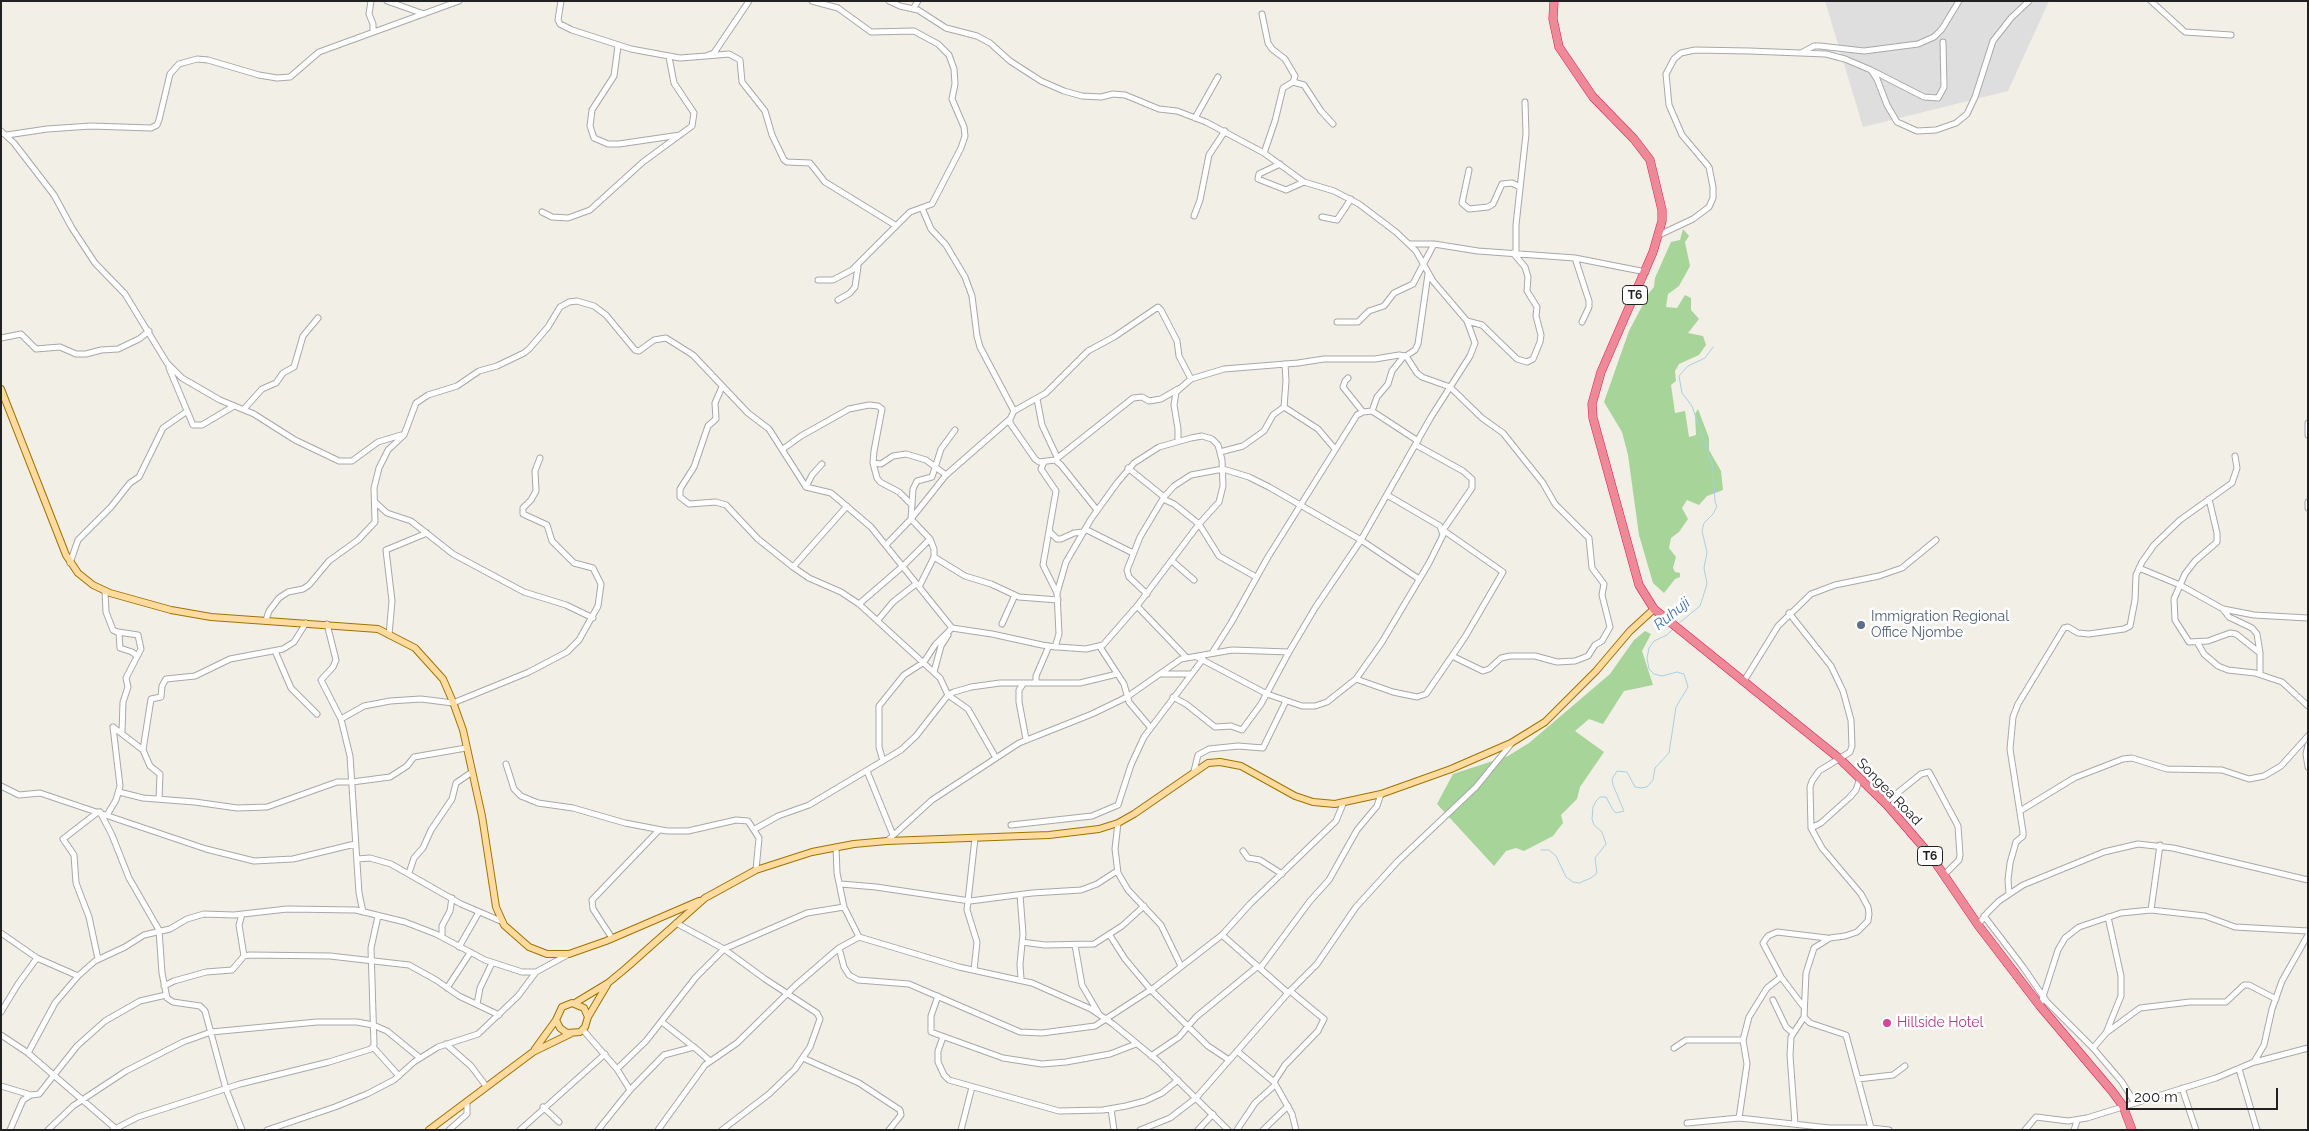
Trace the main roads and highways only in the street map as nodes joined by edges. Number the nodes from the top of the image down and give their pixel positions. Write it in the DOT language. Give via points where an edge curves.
graph roads {
  1 [pos="1554,1"];
  2 [pos="1,389"];
  3 [pos="1654,609"];
  4 [pos="705,898"];
  5 [pos="608,983"];
  6 [pos="575,1003"];
  7 [pos="588,1017"];
  8 [pos="556,1020"];
  9 [pos="570,1034"];
  10 [pos="532,1052"];
  11 [pos="429,1130"];
  12 [pos="2132,1130"];
  1 -- 3 [label="highway, T6" via="1552,19 1559,47 1593,97 1650,160 1662,210 1659,235 1646,272 1620,324 1592,399 1592,411 1639,585"];
  2 -- 4 [label="main road" via="54,529 70,563 84,579 105,591 171,610 211,617 378,629 415,648 443,679 453,702 482,816 496,907 512,934 529,947 547,954 569,954"];
  3 -- 4 [label="main road" via="1546,722 1474,760 1381,794 1343,804 1313,802 1295,796 1247,769 1220,762 1208,763 1118,822 1074,833 887,841 812,852 756,870"];
  3 -- 12 [label="highway, Songea Road / T6" via="1840,759 1885,803 1920,842 2040,1006 2123,1106"];
  4 -- 5 [label="main road"];
  5 -- 6 [label="main road"];
  5 -- 7 [label="main road"];
  6 -- 7 [label="main road" via="584,1008"];
  6 -- 8 [label="main road" via="562,1007"];
  7 -- 9 [label="main road" via="583,1030"];
  8 -- 9 [label="main road" via="560,1028"];
  8 -- 10 [label="main road"];
  9 -- 10 [label="main road"];
  10 -- 11 [label="main road"];
}
